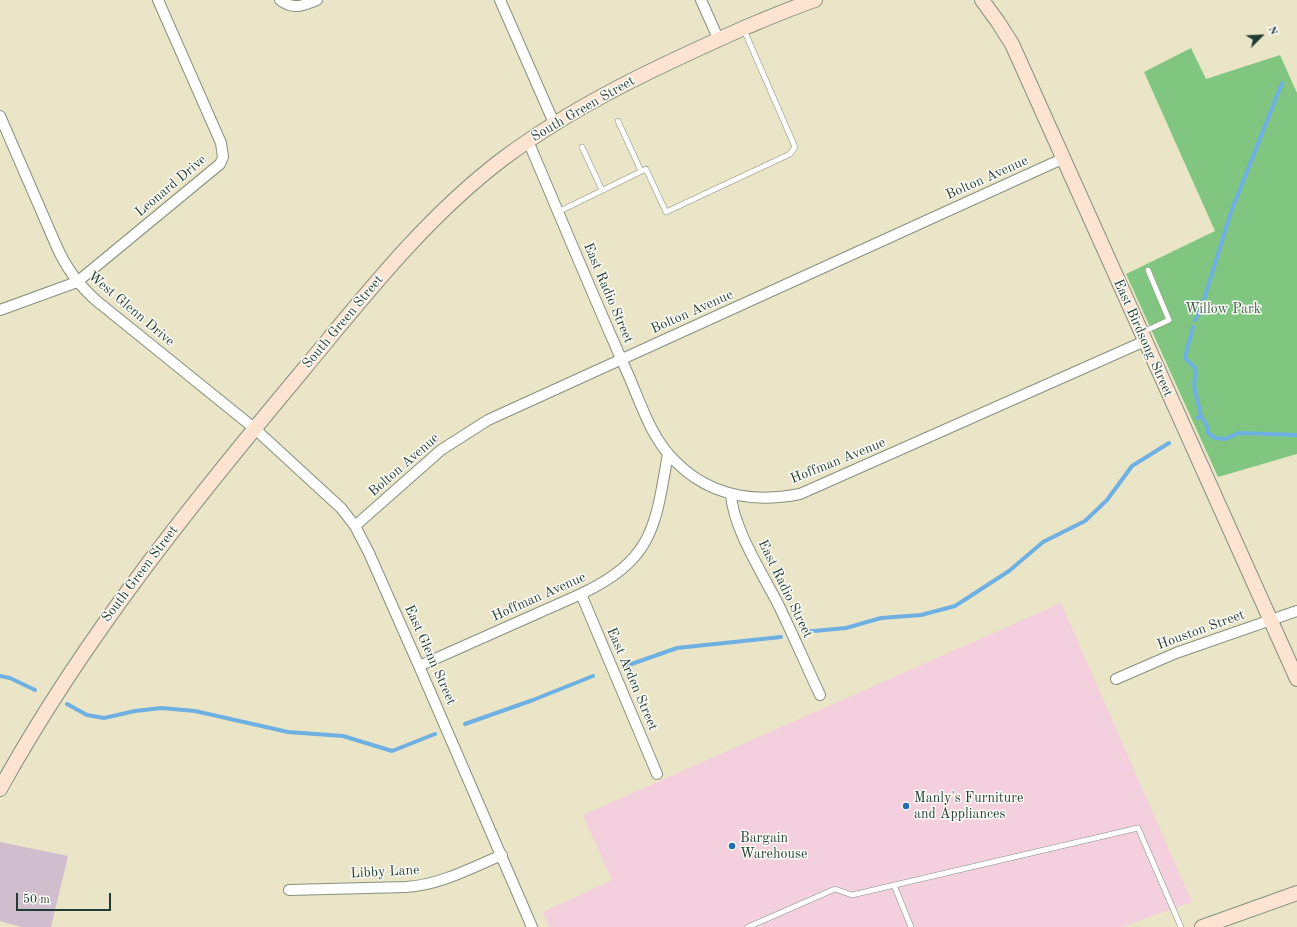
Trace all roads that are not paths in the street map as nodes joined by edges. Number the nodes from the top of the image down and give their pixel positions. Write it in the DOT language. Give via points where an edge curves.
graph roads {
  1 [pos="158,0"];
  2 [pos="280,0"];
  3 [pos="317,0"];
  4 [pos="500,0"];
  5 [pos="701,0"];
  6 [pos="815,0"];
  7 [pos="982,0"];
  8 [pos="743,28"];
  9 [pos="718,38"];
  10 [pos="0,116"];
  11 [pos="618,121"];
  12 [pos="554,123"];
  13 [pos="528,141"];
  14 [pos="582,147"];
  15 [pos="1062,159"];
  16 [pos="641,171"];
  17 [pos="602,190"];
  18 [pos="558,212"];
  19 [pos="1148,270"];
  20 [pos="77,282"];
  21 [pos="0,310"];
  22 [pos="1143,337"];
  23 [pos="621,360"];
  24 [pos="254,428"];
  25 [pos="668,454"];
  26 [pos="731,494"];
  27 [pos="356,526"];
  28 [pos="581,594"];
  29 [pos="1297,611"];
  30 [pos="1271,621"];
  31 [pos="419,666"];
  32 [pos="1116,679"];
  33 [pos="1297,679"];
  34 [pos="820,695"];
  35 [pos="657,774"];
  36 [pos="0,788"];
  37 [pos="502,855"];
  38 [pos="894,885"];
  39 [pos="289,890"];
  40 [pos="1297,893"];
  41 [pos="532,927"];
  42 [pos="748,927"];
  43 [pos="911,927"];
  44 [pos="1181,927"];
  45 [pos="1202,927"];
  1 -- 20 [label="street, Leonard Drive" via="217,135 223,157 217,168"];
  2 -- 3 [label="street" via="292,8"];
  4 -- 12 [label="street"];
  5 -- 9 [label="street"];
  6 -- 8 [label="street, South Green Street"];
  7 -- 15 [label="street, East Birdsong Street" via="1012,44"];
  8 -- 9 [label="street, South Green Street"];
  8 -- 16 [label="lane" via="795,147 790,154 666,212 646,169"];
  9 -- 12 [label="street, South Green Street" via="625,83"];
  10 -- 20 [label="street, West Glenn Drive" via="56,245"];
  11 -- 16 [label="lane"];
  12 -- 13 [label="street, South Green Street"];
  13 -- 18 [label="street, East Radio Street"];
  13 -- 24 [label="street, South Green Street" via="472,184 418,235"];
  14 -- 17 [label="lane"];
  15 -- 22 [label="street, East Birdsong Street"];
  15 -- 23 [label="street, Bolton Avenue"];
  16 -- 17 [label="lane"];
  17 -- 18 [label="lane"];
  18 -- 23 [label="street, East Radio Street"];
  19 -- 22 [label="lane" via="1169,320"];
  20 -- 21 [label="street"];
  20 -- 24 [label="street, West Glenn Drive" via="98,302"];
  22 -- 26 [label="street, Hoffman Avenue" via="800,494 758,498"];
  22 -- 30 [label="street, East Birdsong Street"];
  23 -- 25 [label="street, East Radio Street" via="654,432"];
  23 -- 27 [label="street, Bolton Avenue" via="495,416 469,431 433,456"];
  24 -- 27 [label="street, East Glenn Street" via="338,505"];
  24 -- 36 [label="street, South Green Street" via="145,565 92,639"];
  25 -- 26 [label="street, Hoffman Avenue" via="693,475"];
  25 -- 28 [label="street, Hoffman Avenue" via="655,522 645,543 618,572"];
  26 -- 34 [label="street, East Radio Street" via="733,512 739,528 780,607"];
  27 -- 31 [label="street, East Glenn Street"];
  28 -- 31 [label="street, Hoffman Avenue"];
  28 -- 35 [label="street, East Arden Street"];
  29 -- 30 [label="street, Houston Street"];
  30 -- 32 [label="street, Houston Street" via="1176,653"];
  30 -- 33 [label="street, East Birdsong Street"];
  31 -- 37 [label="street, East Glenn Street"];
  37 -- 39 [label="street, Libby Lane" via="425,885"];
  37 -- 41 [label="street, East Glenn Street"];
  38 -- 42 [label="lane" via="852,895 835,889"];
  38 -- 43 [label="lane"];
  38 -- 44 [label="lane" via="1138,828"];
  40 -- 45 [label="street"];
}
